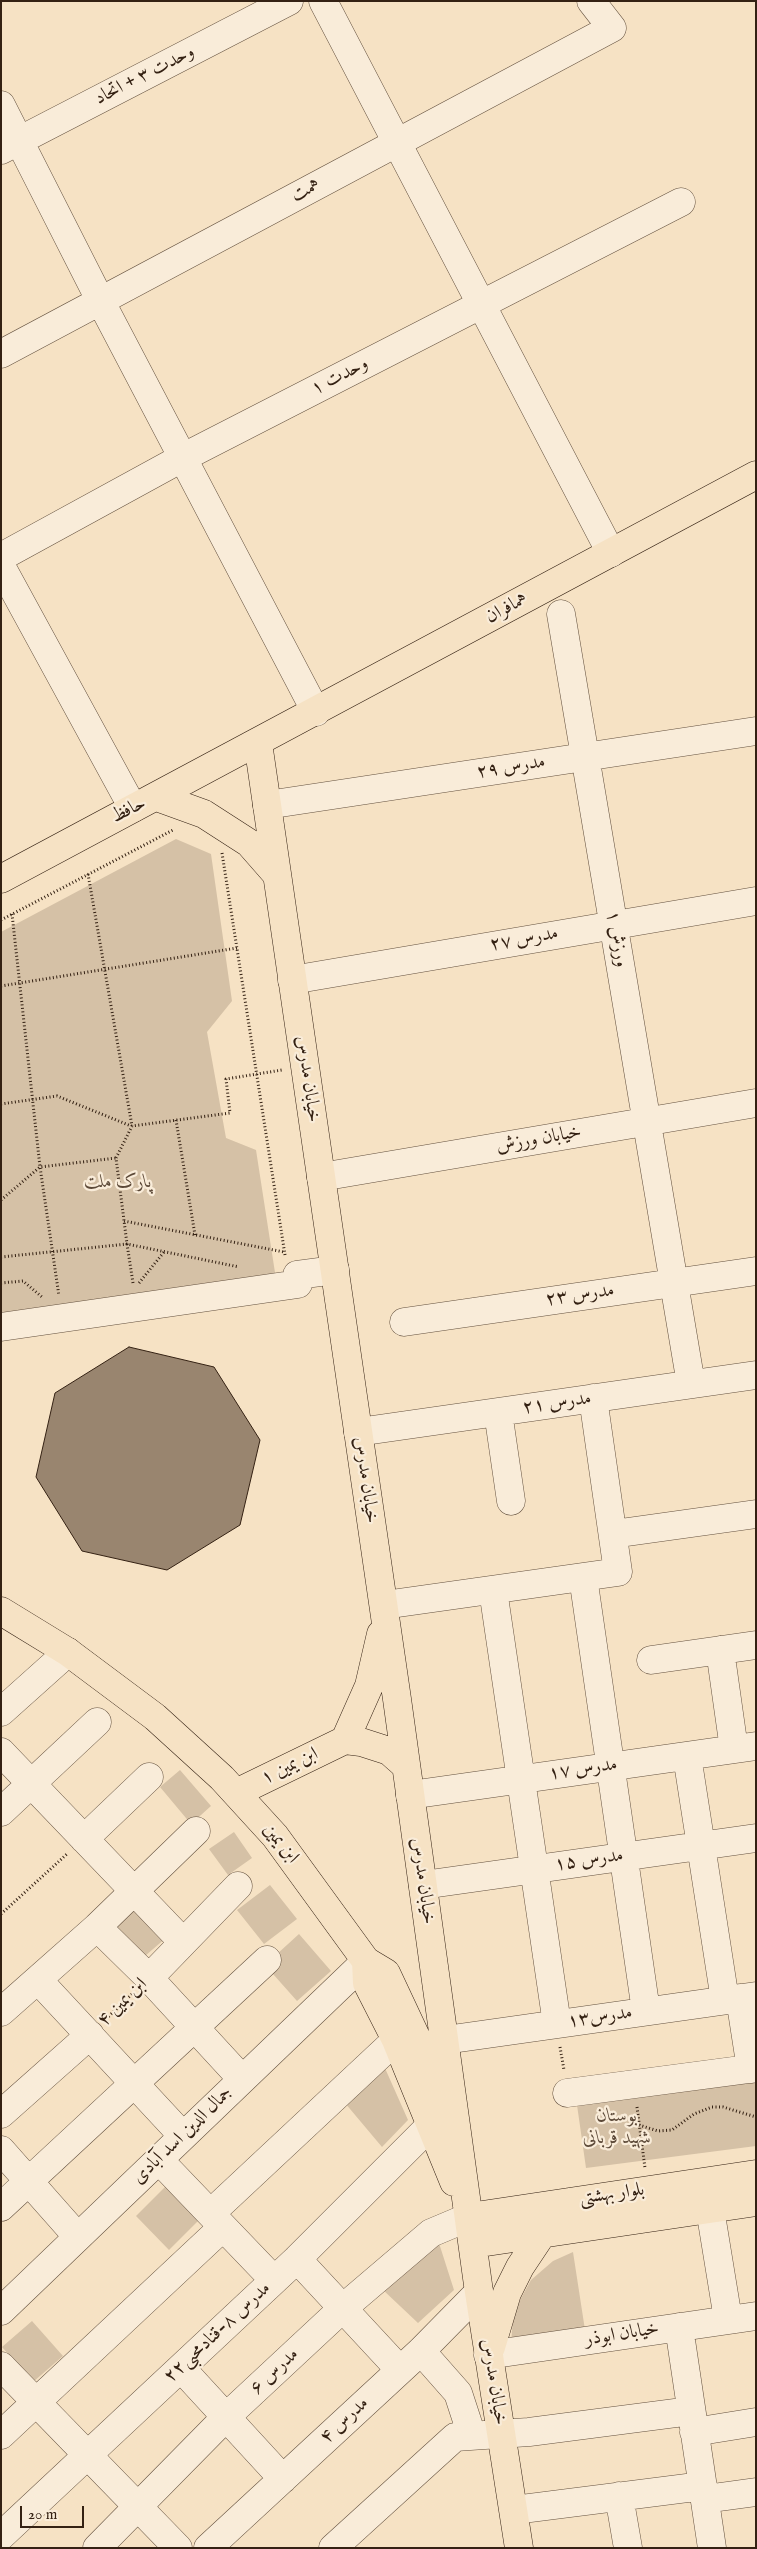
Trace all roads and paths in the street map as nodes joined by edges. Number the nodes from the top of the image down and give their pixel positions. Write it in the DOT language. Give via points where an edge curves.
graph roads {
  1 [pos="289,1"];
  2 [pos="323,1"];
  3 [pos="591,1"];
  4 [pos="1,104"];
  5 [pos="396,143"];
  6 [pos="10,145"];
  7 [pos="681,202"];
  8 [pos="100,300"];
  9 [pos="483,305"];
  10 [pos="1,354"];
  11 [pos="182,458"];
  12 [pos="756,475"];
  13 [pos="611,553"];
  14 [pos="1,557"];
  15 [pos="1,566"];
  16 [pos="561,614"];
  17 [pos="316,712"];
  18 [pos="756,731"];
  19 [pos="258,743"];
  20 [pos="585,757"];
  21 [pos="145,803"];
  22 [pos="267,806"];
  23 [pos="182,832"];
  24 [pos="221,850"];
  25 [pos="88,874"];
  26 [pos="277,875"];
  27 [pos="1,879"];
  28 [pos="756,901"];
  29 [pos="12,914"];
  30 [pos="1,920"];
  31 [pos="614,924"];
  32 [pos="237,948"];
  33 [pos="105,969"];
  34 [pos="292,980"];
  35 [pos="19,983"];
  36 [pos="1,986"];
  37 [pos="305,1066"];
  38 [pos="257,1074"];
  39 [pos="33,1100"];
  40 [pos="756,1103"];
  41 [pos="1,1104"];
  42 [pos="176,1120"];
  43 [pos="647,1122"];
  44 [pos="132,1126"];
  45 [pos="116,1158"];
  46 [pos="40,1167"];
  47 [pos="321,1177"];
  48 [pos="1,1200"];
  49 [pos="124,1221"];
  50 [pos="195,1235"];
  51 [pos="127,1244"];
  52 [pos="52,1252"];
  53 [pos="164,1252"];
  54 [pos="284,1252"];
  55 [pos="1,1257"];
  56 [pos="286,1262"];
  57 [pos="246,1268"];
  58 [pos="335,1270"];
  59 [pos="756,1271"];
  60 [pos="674,1282"];
  61 [pos="1,1283"];
  62 [pos="53,1301"];
  63 [pos="47,1302"];
  64 [pos="404,1322"];
  65 [pos="1,1326"];
  66 [pos="756,1375"];
  67 [pos="691,1384"];
  68 [pos="593,1398"];
  69 [pos="498,1412"];
  70 [pos="358,1432"];
  71 [pos="511,1501"];
  72 [pos="756,1514"];
  73 [pos="613,1534"];
  74 [pos="582,1577"];
  75 [pos="494,1590"];
  76 [pos="384,1606"];
  77 [pos="1,1611"];
  78 [pos="756,1645"];
  79 [pos="720,1650"];
  80 [pos="68,1652"];
  81 [pos="651,1660"];
  82 [pos="1,1712"];
  83 [pos="97,1722"];
  84 [pos="345,1740"];
  85 [pos="745,1747"];
  86 [pos="1,1752"];
  87 [pos="687,1756"];
  88 [pos="406,1766"];
  89 [pos="610,1766"];
  90 [pos="149,1777"];
  91 [pos="521,1779"];
  92 [pos="32,1785"];
  93 [pos="236,1793"];
  94 [pos="410,1795"];
  95 [pos="1,1812"];
  96 [pos="196,1831"];
  97 [pos="756,1838"];
  98 [pos="84,1839"];
  99 [pos="701,1846"];
  100 [pos="623,1857"];
  101 [pos="534,1869"];
  102 [pos="423,1885"];
  103 [pos="238,1886"];
  104 [pos="135,1891"];
  105 [pos="1,1914"];
  106 [pos="97,1927"];
  107 [pos="183,1942"];
  108 [pos="267,1960"];
  109 [pos="366,1961"];
  110 [pos="148,1978"];
  111 [pos="39,1981"];
  112 [pos="740,1998"];
  113 [pos="646,2011"];
  114 [pos="1,2012"];
  115 [pos="557,2024"];
  116 [pos="194,2028"];
  117 [pos="90,2035"];
  118 [pos="396,2040"];
  119 [pos="444,2040"];
  120 [pos="754,2069"];
  121 [pos="242,2079"];
  122 [pos="134,2084"];
  123 [pos="633,2084"];
  124 [pos="567,2093"];
  125 [pos="1,2114"];
  126 [pos="756,2117"];
  127 [pos="431,2125"];
  128 [pos="639,2125"];
  129 [pos="183,2136"];
  130 [pos="1,2150"];
  131 [pos="461,2155"];
  132 [pos="160,2160"];
  133 [pos="756,2174"];
  134 [pos="29,2181"];
  135 [pos="648,2190"];
  136 [pos="577,2200"];
  137 [pos="756,2202"];
  138 [pos="1,2207"];
  139 [pos="710,2209"];
  140 [pos="469,2217"];
  141 [pos="217,2220"];
  142 [pos="582,2228"];
  143 [pos="542,2234"];
  144 [pos="77,2236"];
  145 [pos="473,2244"];
  146 [pos="297,2259"];
  147 [pos="274,2280"];
  148 [pos="479,2292"];
  149 [pos="343,2308"];
  150 [pos="1,2311"];
  151 [pos="756,2316"];
  152 [pos="728,2319"];
  153 [pos="679,2327"];
  154 [pos="421,2351"];
  155 [pos="488,2355"];
  156 [pos="1,2366"];
  157 [pos="181,2368"];
  158 [pos="400,2370"];
  159 [pos="36,2403"];
  160 [pos="226,2417"];
  161 [pos="693,2421"];
  162 [pos="756,2422"];
  163 [pos="502,2434"];
  164 [pos="1,2435"];
  165 [pos="472,2436"];
  166 [pos="88,2455"];
  167 [pos="283,2479"];
  168 [pos="704,2492"];
  169 [pos="756,2492"];
  170 [pos="619,2496"];
  171 [pos="137,2506"];
  172 [pos="514,2510"];
  173 [pos="8,2535"];
  174 [pos="97,2548"];
  175 [pos="178,2548"];
  176 [pos="208,2548"];
  177 [pos="333,2548"];
  178 [pos="519,2548"];
  179 [pos="628,2548"];
  180 [pos="712,2548"];
  1 -- 6 [label="street, وحدت ۳ + اتحاد"];
  2 -- 5 [label="street"];
  3 -- 5 [label="street, همت" via="612,28"];
  4 -- 6 [label="street"];
  5 -- 8 [label="street, همت"];
  5 -- 9 [label="street"];
  6 -- 8 [label="street"];
  7 -- 9 [label="street, وحدت ۱"];
  8 -- 10 [label="street, همت"];
  8 -- 11 [label="street"];
  9 -- 11 [label="street, وحدت ۱"];
  9 -- 13 [label="street"];
  11 -- 14 [label="street, وحدت ۱"];
  11 -- 17 [label="street"];
  12 -- 13 [label="main road, همافران"];
  13 -- 17 [label="main road, همافران"];
  15 -- 21 [label="street"];
  16 -- 20 [label="street, ورزش ۱"];
  17 -- 19 [label="main road, همافران"];
  18 -- 20 [label="street, مدرس ۲۹"];
  19 -- 21 [label="main road, حافظ"];
  19 -- 22 [label="main road, خیابان مدرس"];
  20 -- 22 [label="street, مدرس ۲۹"];
  20 -- 31 [label="street, ورزش ۱"];
  21 -- 26 [label="main road" via="204,814 249,843"];
  21 -- 27 [label="main road, حافظ"];
  22 -- 26 [label="main road, خیابان مدرس"];
  23 -- 25 [label="path" via="172,830"];
  24 -- 32 [label="path"];
  25 -- 29 [label="path"];
  25 -- 33 [label="path"];
  26 -- 34 [label="main road, خیابان مدرس"];
  28 -- 31 [label="street, مدرس ۲۷"];
  29 -- 30 [label="path"];
  29 -- 35 [label="path"];
  31 -- 34 [label="street, مدرس ۲۷"];
  31 -- 43 [label="street, ورزش ۱"];
  32 -- 33 [label="path"];
  32 -- 38 [label="path"];
  33 -- 35 [label="path"];
  33 -- 44 [label="path"];
  34 -- 37 [label="main road, خیابان مدرس"];
  35 -- 36 [label="path"];
  35 -- 39 [label="path"];
  37 -- 38 [label="path"];
  37 -- 47 [label="main road, خیابان مدرس"];
  38 -- 42 [label="path" via="226,1079 230,1113"];
  38 -- 54 [label="path"];
  39 -- 41 [label="path"];
  39 -- 44 [label="path" via="57,1096"];
  39 -- 46 [label="path"];
  40 -- 43 [label="street, خیابان ورزش"];
  42 -- 44 [label="path"];
  42 -- 50 [label="path"];
  43 -- 47 [label="street, خیابان ورزش"];
  43 -- 60 [label="street, ورزش ۱"];
  44 -- 45 [label="path"];
  45 -- 46 [label="path"];
  45 -- 49 [label="path"];
  46 -- 48 [label="path"];
  46 -- 52 [label="path"];
  47 -- 58 [label="main road, خیابان مدرس"];
  49 -- 50 [label="path"];
  49 -- 51 [label="path"];
  50 -- 54 [label="path"];
  51 -- 52 [label="path"];
  51 -- 53 [label="path"];
  51 -- 53 [label="path" via="134,1290"];
  52 -- 55 [label="path"];
  52 -- 62 [label="path" via="59,1300"];
  53 -- 57 [label="path"];
  54 -- 56 [label="path"];
  58 -- 65 [label="street" via="297,1275 298,1284"];
  58 -- 70 [label="main road, خیابان مدرس"];
  59 -- 60 [label="street, مدرس ۲۳"];
  60 -- 64 [label="street, مدرس ۲۳"];
  60 -- 67 [label="street, ورزش ۱"];
  61 -- 63 [label="path" via="23,1281"];
  66 -- 67 [label="street, مدرس ۲۱"];
  67 -- 68 [label="street, مدرس ۲۱"];
  68 -- 69 [label="street, مدرس ۲۱"];
  68 -- 73 [label="street"];
  69 -- 70 [label="street, مدرس ۲۱"];
  69 -- 71 [label="street"];
  70 -- 76 [label="main road, خیابان مدرس"];
  72 -- 73 [label="street"];
  73 -- 74 [label="street" via="618,1572"];
  74 -- 75 [label="street"];
  74 -- 89 [label="street"];
  75 -- 76 [label="street"];
  75 -- 91 [label="street"];
  76 -- 84 [label="main road" via="376,1664"];
  76 -- 88 [label="main road, خیابان مدرس"];
  77 -- 80 [label="main road, ابن یمین"];
  78 -- 79 [label="street"];
  79 -- 81 [label="street"];
  79 -- 85 [label="street"];
  80 -- 82 [label="street"];
  80 -- 93 [label="main road, ابن یمین" via="155,1717"];
  83 -- 92 [label="street"];
  84 -- 88 [label="main road" via="389,1751"];
  84 -- 93 [label="main road, ابن یمین ۱"];
  85 -- 87 [label="street, مدرس ۱۷"];
  86 -- 92 [label="street"];
  87 -- 89 [label="street, مدرس ۱۷"];
  87 -- 99 [label="street"];
  88 -- 94 [label="main road, خیابان مدرس"];
  89 -- 91 [label="street, مدرس ۱۷"];
  89 -- 100 [label="street"];
  90 -- 98 [label="street"];
  91 -- 94 [label="street, مدرس ۱۷"];
  91 -- 101 [label="street"];
  92 -- 95 [label="street"];
  92 -- 98 [label="street"];
  93 -- 109 [label="main road, ابن یمین" via="275,1836"];
  94 -- 102 [label="main road, خیابان مدرس"];
  96 -- 104 [label="street"];
  97 -- 99 [label="street, مدرس ۱۵"];
  98 -- 104 [label="street"];
  98 -- 105 [label="path"];
  99 -- 100 [label="street, مدرس ۱۵"];
  99 -- 112 [label="street"];
  100 -- 101 [label="street, مدرس ۱۵"];
  100 -- 113 [label="street"];
  101 -- 102 [label="street, مدرس ۱۵"];
  101 -- 115 [label="street"];
  102 -- 119 [label="main road, خیابان مدرس"];
  103 -- 107 [label="street, ابن یمین ۴"];
  104 -- 106 [label="street"];
  104 -- 107 [label="street"];
  106 -- 110 [label="street"];
  106 -- 111 [label="street"];
  107 -- 110 [label="street, ابن یمین ۴"];
  108 -- 116 [label="street"];
  109 -- 118 [label="main road, خیابان مدرس" via="367,1983"];
  109 -- 121 [label="street, جمال الدین اسد آبادی"];
  109 -- 131 [label="main road, ابن یمین" via="386,1973 390,1981 416,2037"];
  110 -- 116 [label="street"];
  110 -- 117 [label="path, ابن یمین ۴"];
  111 -- 114 [label="street"];
  111 -- 117 [label="street"];
  112 -- 113 [label="street, مدرس۱۳"];
  112 -- 120 [label="street"];
  113 -- 115 [label="street, مدرس۱۳"];
  115 -- 119 [label="street, مدرس۱۳"];
  115 -- 124 [label="path"];
  116 -- 121 [label="street"];
  116 -- 122 [label="street"];
  117 -- 122 [label="street"];
  117 -- 125 [label="street, ابن یمین ۴"];
  118 -- 127 [label="main road, خیابان مدرس"];
  118 -- 141 [label="street"];
  119 -- 131 [label="main road, خیابان مدرس"];
  120 -- 123 [label="street"];
  121 -- 129 [label="street, جمال الدین اسد آبادی"];
  122 -- 129 [label="street"];
  122 -- 134 [label="street"];
  123 -- 124 [label="street"];
  123 -- 128 [label="path"];
  126 -- 128 [label="path" via="712,2107 694,2114 672,2130 658,2131"];
  127 -- 140 [label="main road, خیابان مدرس"];
  127 -- 146 [label="street, مدرس ۸-قنادمحبی۲۲"];
  128 -- 135 [label="path"];
  129 -- 132 [label="street, جمال الدین اسد آبادی"];
  130 -- 134 [label="street"];
  131 -- 140 [label="main road, خیابان مدرس"];
  132 -- 141 [label="street"];
  132 -- 144 [label="street, جمال الدین اسد آبادی"];
  133 -- 135 [label="main road, بلوار بهشتی"];
  134 -- 138 [label="street"];
  134 -- 144 [label="street"];
  135 -- 136 [label="main road, بلوار بهشتی"];
  136 -- 140 [label="main road, بلوار بهشتی"];
  136 -- 142 [label="main road"];
  137 -- 139 [label="main road, بلوار بهشتی"];
  139 -- 142 [label="main road, بلوار بهشتی"];
  139 -- 152 [label="street"];
  140 -- 145 [label="main road, خیابان مدرس"];
  140 -- 149 [label="street, مدرس ۶" via="431,2233"];
  141 -- 147 [label="street"];
  141 -- 159 [label="street"];
  142 -- 143 [label="main road, بلوار بهشتی"];
  143 -- 145 [label="main road, بلوار بهشتی"];
  143 -- 155 [label="main road" via="507,2292"];
  144 -- 150 [label="street, جمال الدین اسد آبادی"];
  145 -- 148 [label="main road, خیابان مدرس"];
  146 -- 147 [label="street, مدرس ۸-قنادمحبی۲۲"];
  146 -- 149 [label="street"];
  147 -- 157 [label="street, مدرس ۸-قنادمحبی۲۲"];
  148 -- 154 [label="street, مدرس ۴"];
  148 -- 155 [label="main road, خیابان مدرس"];
  149 -- 158 [label="street"];
  149 -- 160 [label="street, مدرس ۶"];
  151 -- 152 [label="street, خیابان ابوذر"];
  152 -- 153 [label="street, خیابان ابوذر"];
  153 -- 155 [label="street, خیابان ابوذر"];
  153 -- 161 [label="street"];
  154 -- 158 [label="street, مدرس ۴"];
  154 -- 165 [label="street" via="458,2394"];
  155 -- 163 [label="main road, خیابان مدرس"];
  156 -- 159 [label="street"];
  157 -- 160 [label="street"];
  157 -- 166 [label="street, مدرس ۸-قنادمحبی۲۲"];
  158 -- 167 [label="street, مدرس ۴"];
  159 -- 164 [label="street"];
  159 -- 166 [label="street"];
  160 -- 167 [label="street"];
  160 -- 171 [label="street, مدرس ۶"];
  161 -- 162 [label="street"];
  161 -- 163 [label="street"];
  161 -- 168 [label="street"];
  163 -- 165 [label="street"];
  163 -- 172 [label="main road, خیابان مدرس"];
  165 -- 177 [label="street" via="455,2437"];
  166 -- 171 [label="street"];
  166 -- 173 [label="street, مدرس ۸-قنادمحبی۲۲"];
  167 -- 176 [label="street, مدرس ۴"];
  168 -- 169 [label="street"];
  168 -- 170 [label="street"];
  168 -- 180 [label="street"];
  170 -- 172 [label="street"];
  170 -- 179 [label="street"];
  171 -- 174 [label="street, مدرس ۶"];
  171 -- 175 [label="street"];
  172 -- 178 [label="main road, خیابان مدرس"];
}
